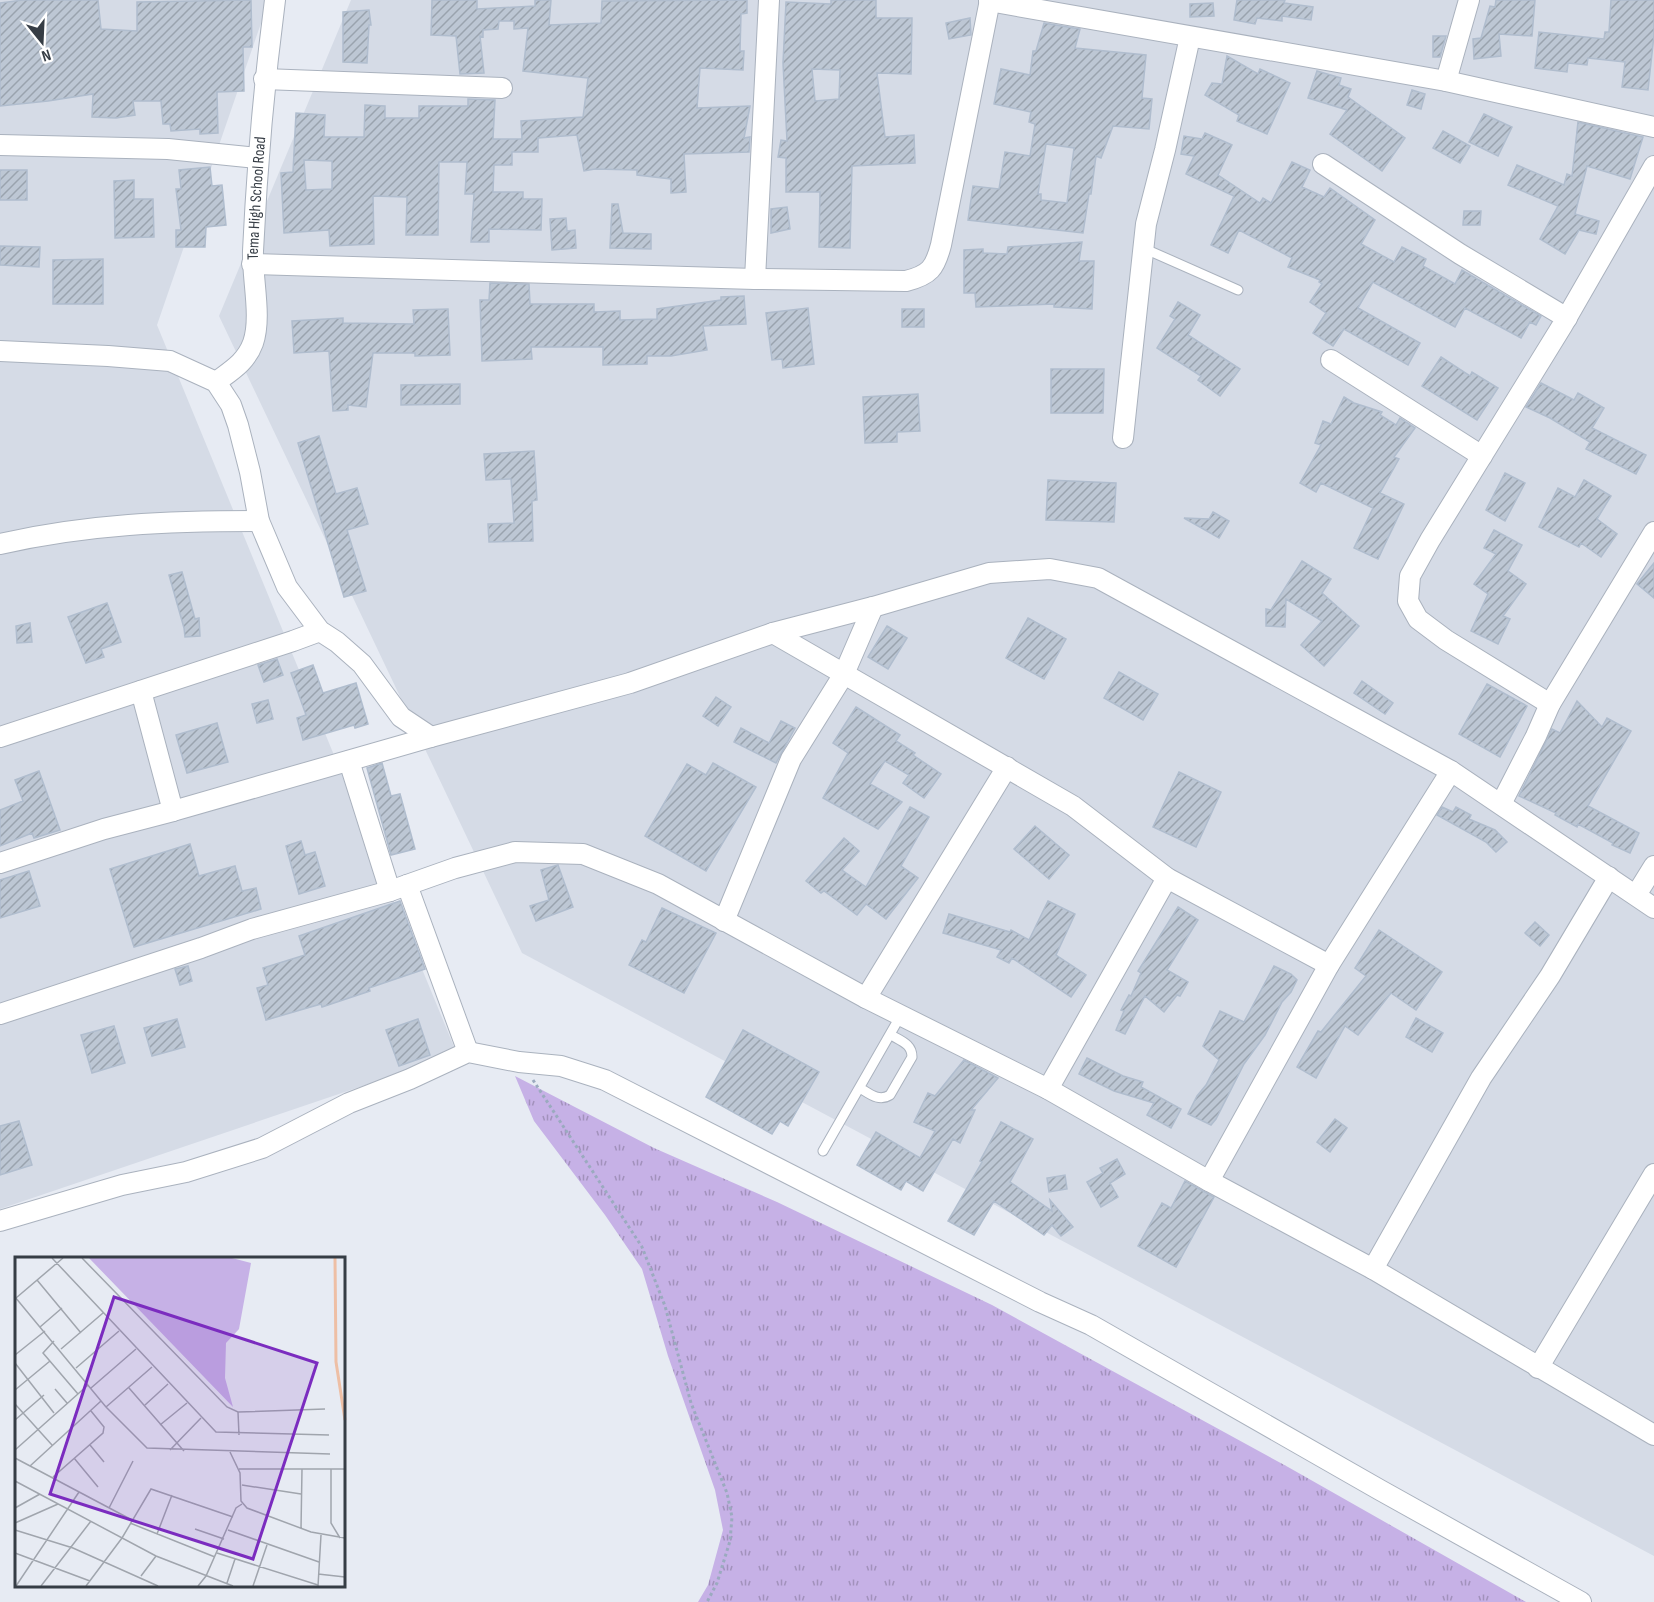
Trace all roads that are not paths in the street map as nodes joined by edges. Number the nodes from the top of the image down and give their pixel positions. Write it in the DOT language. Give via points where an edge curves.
graph roads {
  1 [pos="275,0"];
  2 [pos="769,0"];
  3 [pos="1469,0"];
  4 [pos="989,1"];
  5 [pos="1190,37"];
  6 [pos="264,79"];
  7 [pos="1446,81"];
  8 [pos="502,88"];
  9 [pos="1654,127"];
  10 [pos="0,145"];
  11 [pos="257,158"];
  12 [pos="1323,164"];
  13 [pos="1654,166"];
  14 [pos="1143,248"];
  15 [pos="252,264"];
  16 [pos="755,279"];
  17 [pos="1238,290"];
  18 [pos="1567,318"];
  19 [pos="0,351"];
  20 [pos="1331,360"];
  21 [pos="216,382"];
  22 [pos="1123,438"];
  23 [pos="1482,456"];
  24 [pos="260,521"];
  25 [pos="1654,532"];
  26 [pos="0,544"];
  27 [pos="873,607"];
  28 [pos="320,631"];
  29 [pos="773,633"];
  30 [pos="844,674"];
  31 [pos="141,691"];
  32 [pos="1550,704"];
  33 [pos="0,737"];
  34 [pos="431,737"];
  35 [pos="349,761"];
  36 [pos="1007,767"];
  37 [pos="1451,771"];
  38 [pos="1501,804"];
  39 [pos="173,811"];
  40 [pos="0,863"];
  41 [pos="1654,866"];
  42 [pos="1609,877"];
  43 [pos="1167,878"];
  44 [pos="398,888"];
  45 [pos="1636,895"];
  46 [pos="1654,908"];
  47 [pos="724,921"];
  48 [pos="1329,964"];
  49 [pos="866,998"];
  50 [pos="0,1014"];
  51 [pos="901,1015"];
  52 [pos="891,1035"];
  53 [pos="468,1052"];
  54 [pos="860,1088"];
  55 [pos="1048,1089"];
  56 [pos="823,1151"];
  57 [pos="1654,1174"];
  58 [pos="1209,1181"];
  59 [pos="0,1221"];
  60 [pos="1372,1269"];
  61 [pos="1538,1368"];
  62 [pos="1654,1435"];
  63 [pos="1581,1602"];
  1 -- 6 [label="street, Tema High School Road"];
  2 -- 16 [label="street"];
  3 -- 7 [label="street"];
  4 -- 5 [label="street"];
  4 -- 16 [label="street" via="937,262 924,277 906,281"];
  5 -- 7 [label="street"];
  5 -- 14 [label="street"];
  6 -- 8 [label="street"];
  6 -- 11 [label="street, Tema High School Road"];
  7 -- 9 [label="street"];
  10 -- 11 [label="street" via="168,148"];
  11 -- 15 [label="street, Tema High School Road"];
  12 -- 18 [label="street"];
  13 -- 18 [label="street"];
  14 -- 17 [label="lane"];
  14 -- 22 [label="street"];
  15 -- 16 [label="street"];
  15 -- 21 [label="street, Tema High School Road" via="254,341 244,361"];
  18 -- 23 [label="street"];
  19 -- 21 [label="street" via="170,362"];
  20 -- 23 [label="street"];
  21 -- 24 [label="street" via="238,425"];
  23 -- 32 [label="street" via="1410,576 1408,601 1418,619 1446,640"];
  24 -- 26 [label="street" via="193,520 75,529"];
  24 -- 28 [label="street" via="287,587"];
  25 -- 32 [label="street"];
  27 -- 29 [label="street"];
  27 -- 30 [label="street"];
  27 -- 37 [label="street" via="989,573 1050,569 1098,578"];
  28 -- 31 [label="street"];
  28 -- 34 [label="street" via="362,664 401,717"];
  29 -- 30 [label="street"];
  29 -- 34 [label="street" via="630,683"];
  30 -- 36 [label="street"];
  30 -- 47 [label="street" via="791,759"];
  31 -- 33 [label="street"];
  31 -- 39 [label="street"];
  32 -- 38 [label="street"];
  34 -- 35 [label="street"];
  35 -- 39 [label="street"];
  35 -- 44 [label="street"];
  36 -- 43 [label="street" via="1073,806"];
  36 -- 49 [label="street"];
  37 -- 38 [label="street"];
  37 -- 48 [label="street"];
  38 -- 42 [label="street"];
  39 -- 40 [label="street"];
  41 -- 45 [label="street"];
  42 -- 45 [label="street"];
  42 -- 60 [label="street" via="1550,976 1481,1078"];
  43 -- 48 [label="street"];
  43 -- 55 [label="street"];
  44 -- 47 [label="street" via="515,852 583,854 658,884"];
  44 -- 50 [label="street" via="252,929"];
  44 -- 53 [label="street"];
  45 -- 46 [label="street"];
  47 -- 49 [label="street"];
  48 -- 58 [label="street"];
  49 -- 51 [label="street"];
  51 -- 52 [label="lane"];
  51 -- 55 [label="street"];
  52 -- 54 [label="lane"];
  52 -- 54 [label="lane" via="910,1046 912,1058 885,1099"];
  53 -- 59 [label="street" via="349,1103 262,1148"];
  53 -- 63 [label="street" via="561,1066 605,1080 1091,1326"];
  54 -- 56 [label="lane"];
  55 -- 58 [label="street"];
  57 -- 61 [label="street"];
  58 -- 60 [label="street"];
  60 -- 61 [label="street"];
  61 -- 62 [label="street"];
}
